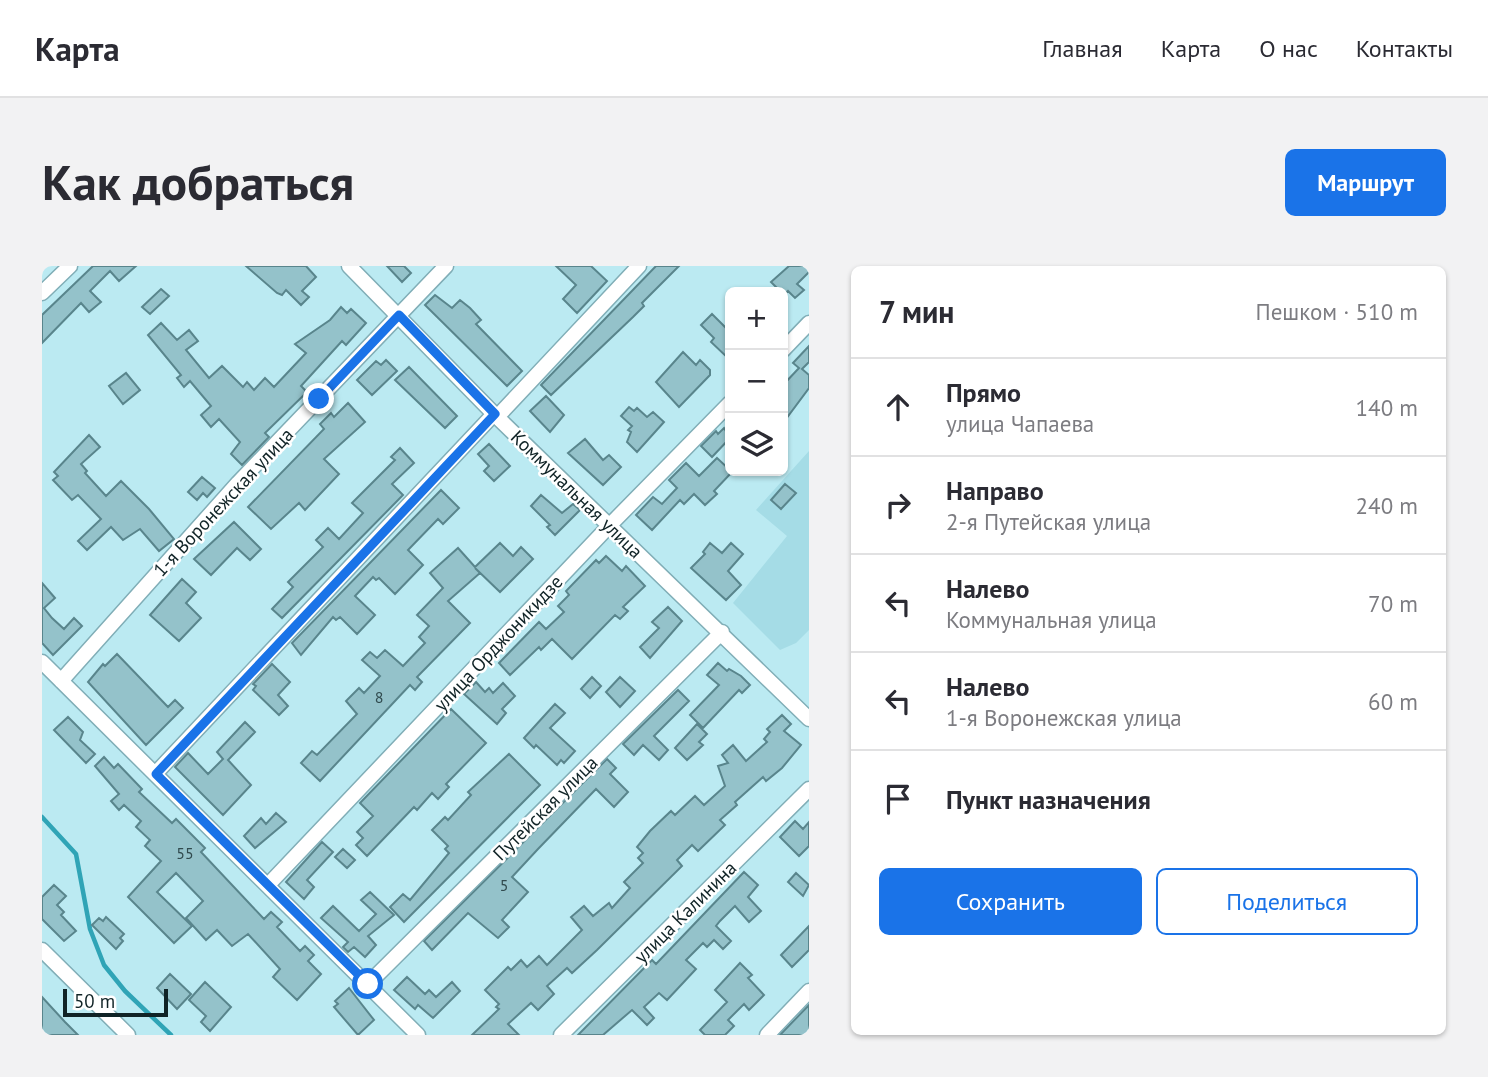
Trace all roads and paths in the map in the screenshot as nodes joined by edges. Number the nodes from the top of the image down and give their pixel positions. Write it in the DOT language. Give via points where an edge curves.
graph roads {
  1 [pos="70,266"];
  2 [pos="349,266"];
  3 [pos="446,266"];
  4 [pos="639,266"];
  5 [pos="42,293"];
  6 [pos="399,315"];
  7 [pos="809,323"];
  8 [pos="788,345"];
  9 [pos="725,408"];
  10 [pos="496,415"];
  11 [pos="610,525"];
  12 [pos="722,632"];
  13 [pos="42,662"];
  14 [pos="61,681"];
  15 [pos="809,719"];
  16 [pos="156,774"];
  17 [pos="809,789"];
  18 [pos="268,885"];
  19 [pos="42,950"];
  20 [pos="368,984"];
  21 [pos="809,991"];
  22 [pos="128,1035"];
  23 [pos="418,1035"];
  24 [pos="561,1035"];
  25 [pos="767,1035"];
  1 -- 5 [label="street"];
  2 -- 6 [label="street, Коммунальная улица"];
  3 -- 6 [label="street, 1-я Воронежская улица"];
  4 -- 10 [label="street"];
  6 -- 10 [label="street, Коммунальная улица"];
  6 -- 14 [label="street, 1-я Воронежская улица" via="207,517"];
  7 -- 8 [label="street"];
  9 -- 11 [label="street, улица Орджоникидзе"];
  10 -- 11 [label="street, Коммунальная улица"];
  10 -- 16 [label="street"];
  11 -- 12 [label="street, Коммунальная улица"];
  11 -- 18 [label="street, улица Орджоникидзе"];
  12 -- 15 [label="street, Коммунальная улица"];
  12 -- 20 [label="street, Путейская улица"];
  13 -- 14 [label="street"];
  14 -- 16 [label="street"];
  16 -- 18 [label="street"];
  17 -- 24 [label="street, улица Калинина"];
  18 -- 20 [label="street"];
  19 -- 22 [label="street"];
  20 -- 23 [label="street"];
  21 -- 25 [label="street"];
}
